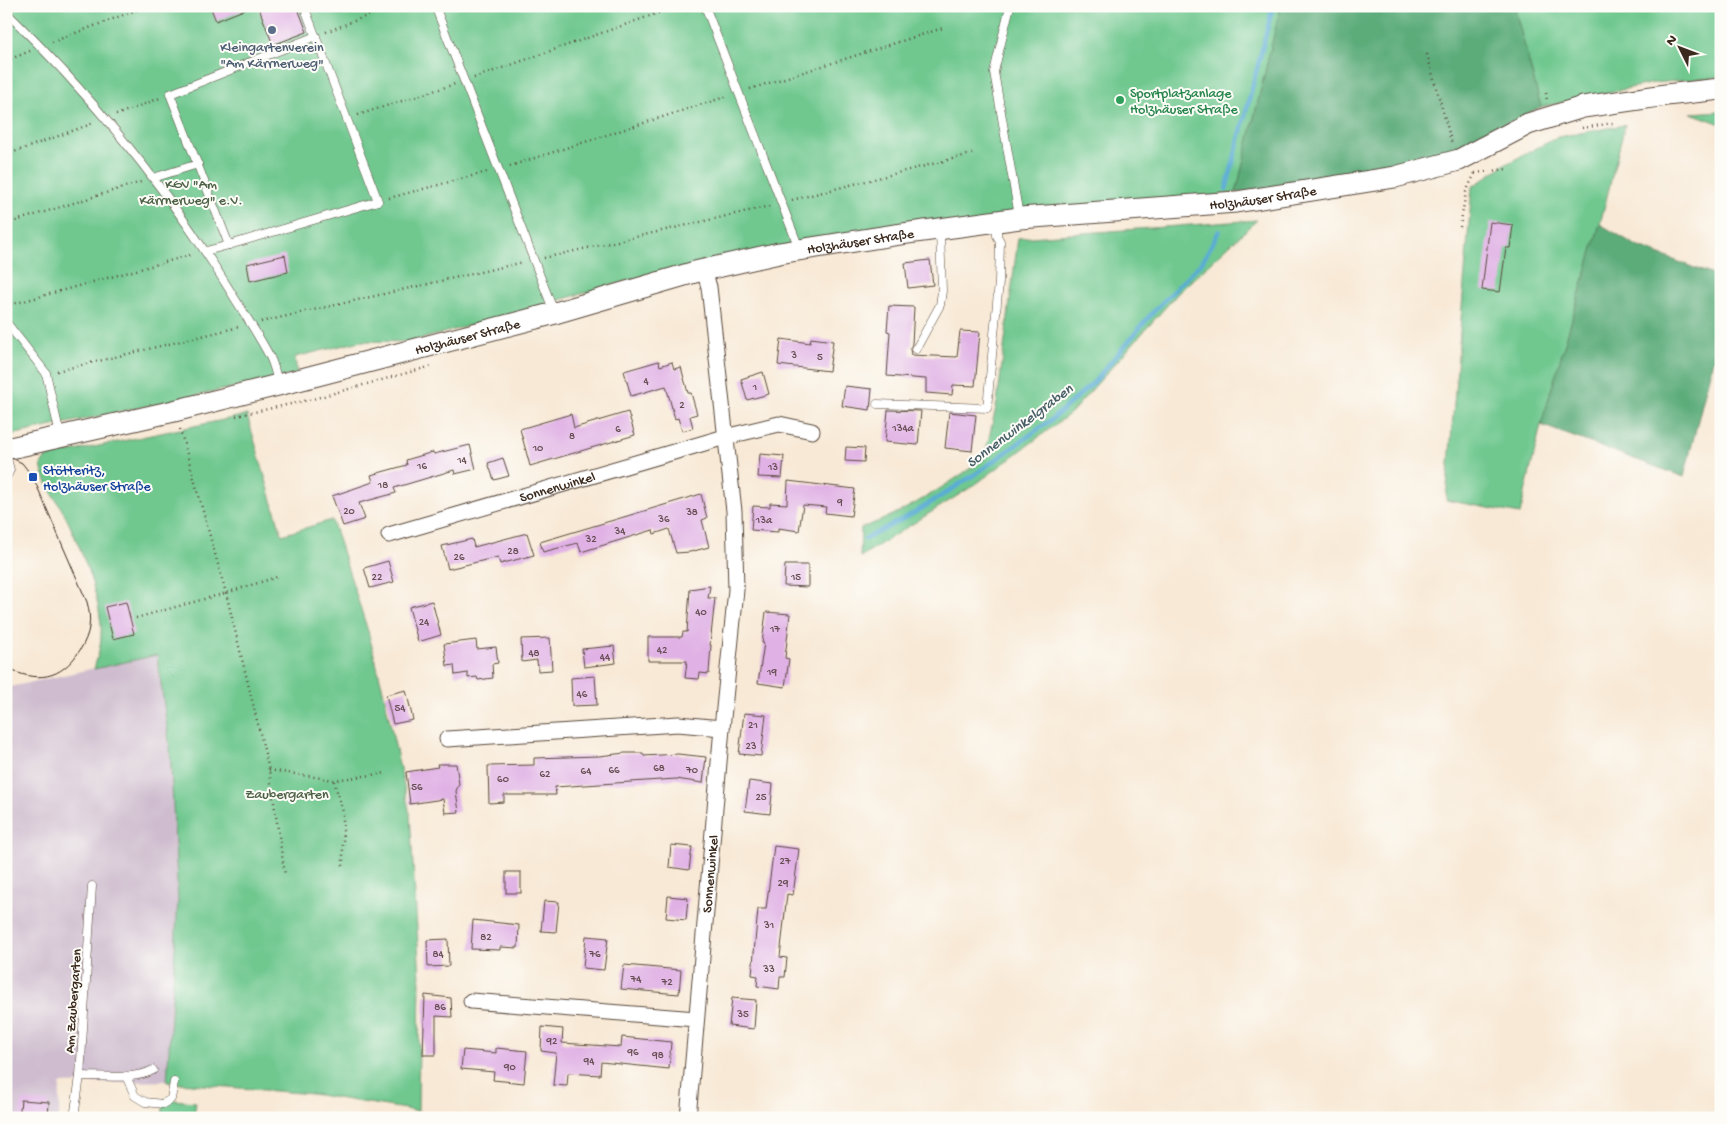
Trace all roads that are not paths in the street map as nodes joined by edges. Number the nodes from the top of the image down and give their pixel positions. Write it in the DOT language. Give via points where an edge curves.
graph roads {
  1 [pos="304,6"];
  2 [pos="435,6"];
  3 [pos="706,6"];
  4 [pos="1005,6"];
  5 [pos="1010,6"];
  6 [pos="6,12"];
  7 [pos="1008,16"];
  8 [pos="316,36"];
  9 [pos="1721,89"];
  10 [pos="198,164"];
  11 [pos="153,178"];
  12 [pos="1020,218"];
  13 [pos="997,221"];
  14 [pos="940,229"];
  15 [pos="229,245"];
  16 [pos="800,250"];
  17 [pos="206,251"];
  18 [pos="704,270"];
  19 [pos="555,313"];
  20 [pos="6,322"];
  21 [pos="916,349"];
  22 [pos="279,385"];
  23 [pos="877,404"];
  24 [pos="812,431"];
  25 [pos="61,437"];
  26 [pos="725,437"];
  27 [pos="6,449"];
  28 [pos="6,455"];
  29 [pos="6,478"];
  30 [pos="389,535"];
  31 [pos="722,728"];
  32 [pos="447,739"];
  33 [pos="92,886"];
  34 [pos="471,1001"];
  35 [pos="696,1019"];
  36 [pos="154,1070"];
  37 [pos="80,1076"];
  38 [pos="126,1076"];
  39 [pos="174,1082"];
  40 [pos="74,1118"];
  41 [pos="688,1118"];
  1 -- 8 [label="lane"];
  2 -- 19 [label="lane"];
  3 -- 16 [label="lane"];
  4 -- 7 [label="lane"];
  5 -- 7 [label="lane"];
  6 -- 11 [label="lane" via="42,47"];
  7 -- 12 [label="lane" via="994,72"];
  8 -- 10 [label="lane" via="170,94"];
  8 -- 15 [label="lane" via="378,202"];
  9 -- 12 [label="main road, Holzhäuser Straße" via="1584,107 1528,124 1468,170 1395,176 1236,202"];
  10 -- 11 [label="lane"];
  10 -- 15 [label="lane"];
  11 -- 17 [label="lane"];
  12 -- 13 [label="main road, Holzhäuser Straße"];
  13 -- 14 [label="main road, Holzhäuser Straße"];
  13 -- 23 [label="lane" via="999,282 987,408"];
  14 -- 16 [label="main road, Holzhäuser Straße"];
  14 -- 21 [label="lane" via="940,305"];
  15 -- 17 [label="lane"];
  16 -- 18 [label="main road, Holzhäuser Straße"];
  17 -- 22 [label="lane" via="271,359"];
  18 -- 19 [label="main road, Holzhäuser Straße"];
  18 -- 26 [label="street, Sonnenwinkel" via="709,287"];
  19 -- 22 [label="main road, Holzhäuser Straße"];
  20 -- 25 [label="lane" via="46,374"];
  22 -- 25 [label="main road, Holzhäuser Straße"];
  24 -- 26 [label="street, Sonnenwinkel" via="779,424"];
  25 -- 27 [label="main road, Holzhäuser Straße"];
  26 -- 30 [label="street, Sonnenwinkel"];
  26 -- 31 [label="street, Sonnenwinkel" via="734,511 736,590"];
  28 -- 29 [label="lane" via="10,470"];
  31 -- 32 [label="street" via="678,724"];
  31 -- 35 [label="street, Sonnenwinkel"];
  33 -- 37 [label="lane, Am Zaubergarten"];
  34 -- 35 [label="street"];
  35 -- 41 [label="street, Sonnenwinkel"];
  36 -- 38 [label="lane"];
  37 -- 38 [label="lane"];
  37 -- 40 [label="lane, Am Zaubergarten"];
  38 -- 39 [label="lane" via="135,1096 145,1102 163,1104 171,1099"];
}
